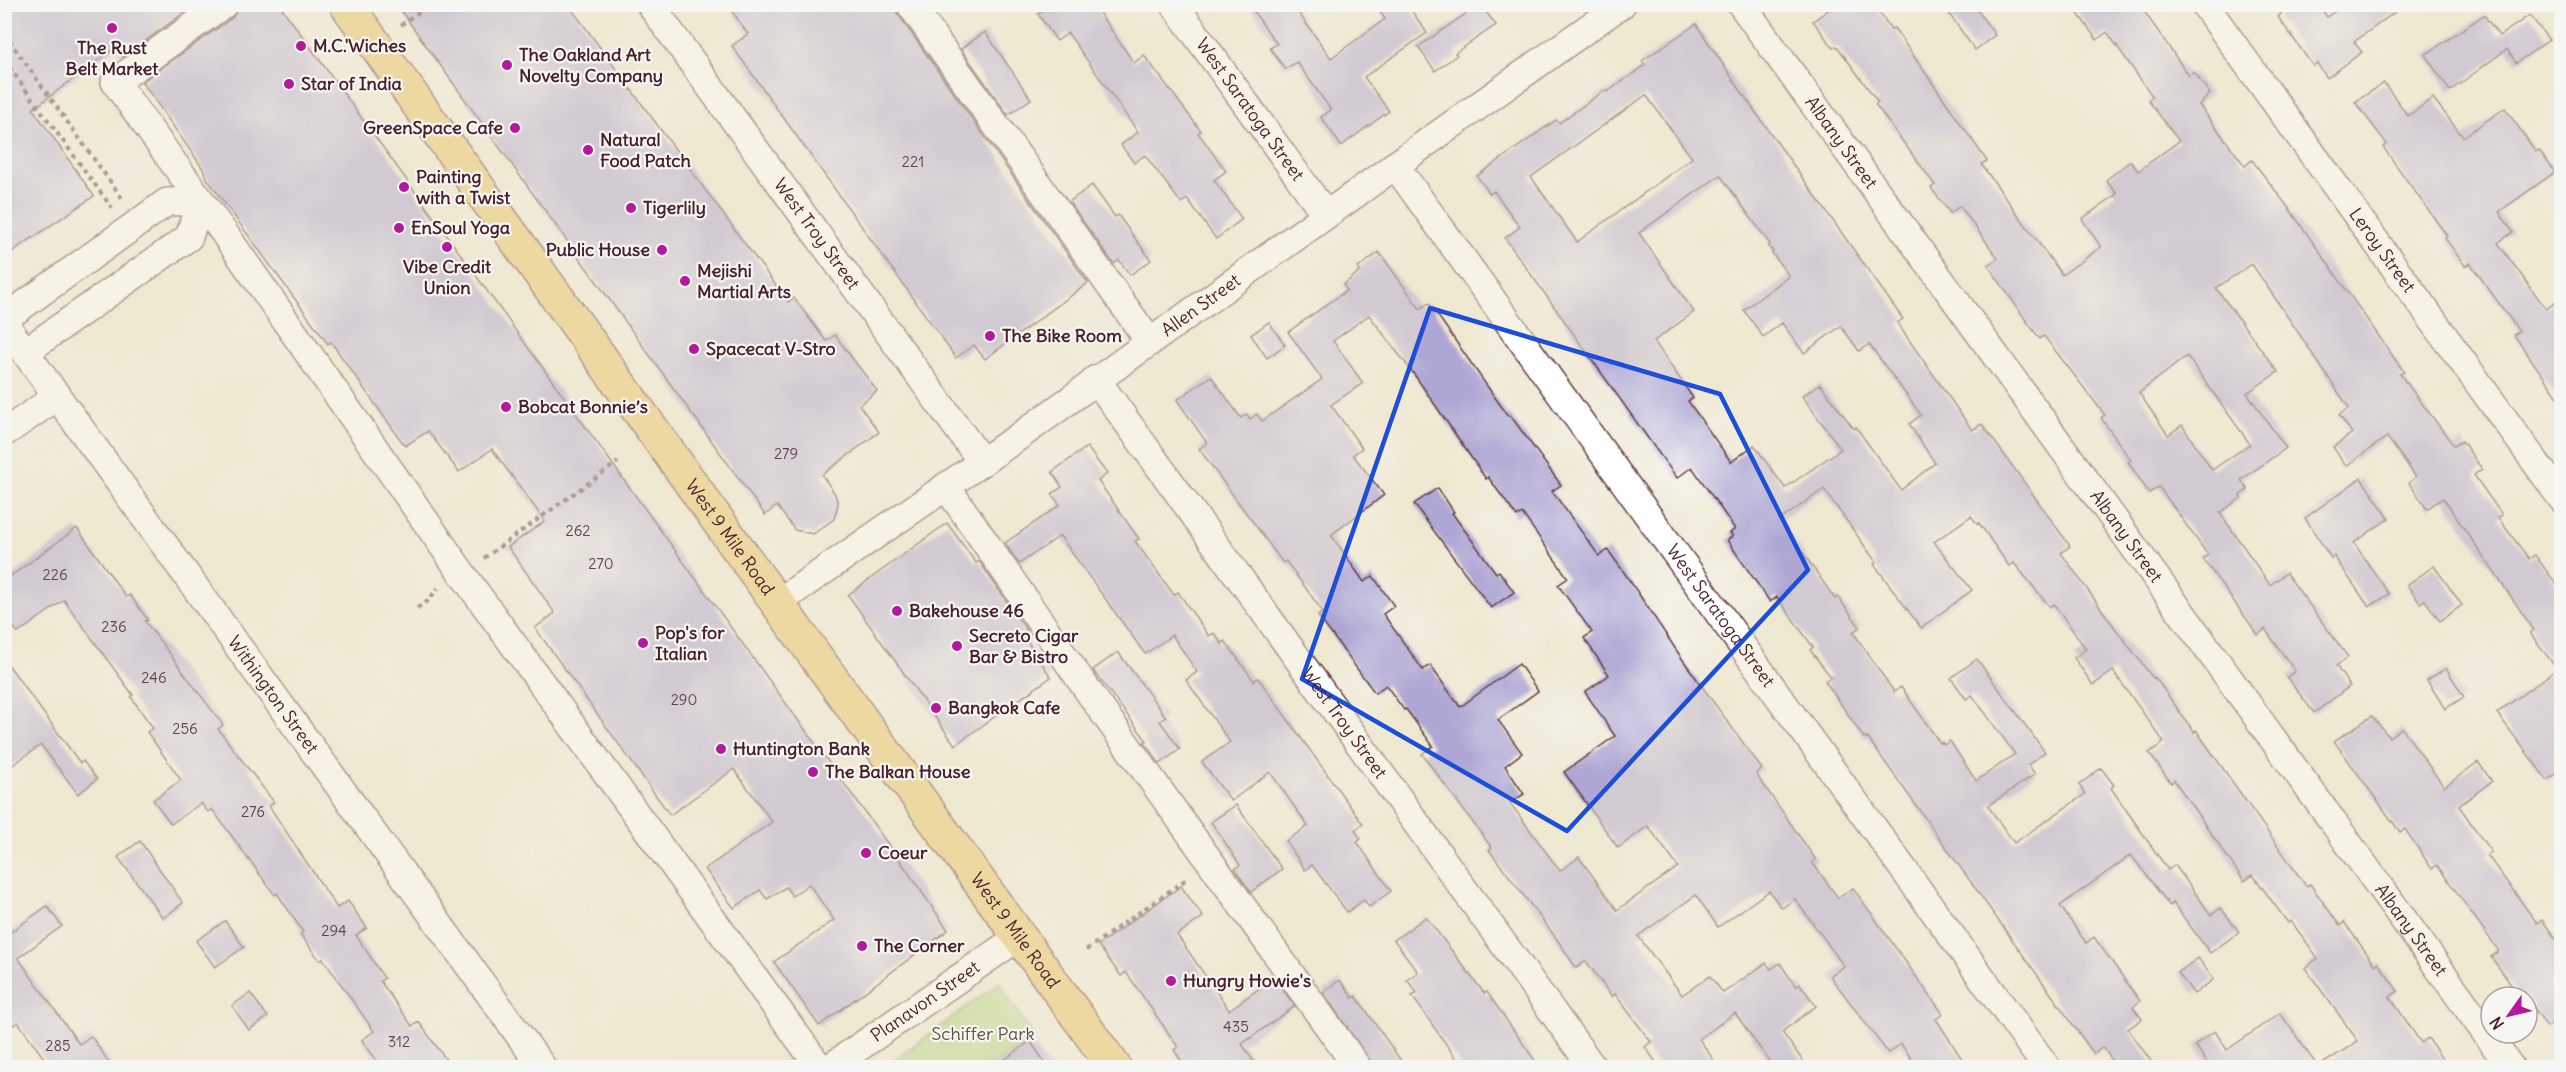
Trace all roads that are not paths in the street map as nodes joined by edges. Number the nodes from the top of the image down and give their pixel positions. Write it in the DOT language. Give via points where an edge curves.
graph roads {
  1 [pos="224,4"];
  2 [pos="346,4"];
  3 [pos="650,4"];
  4 [pos="910,4"];
  5 [pos="1174,4"];
  6 [pos="1622,4"];
  7 [pos="1742,4"];
  8 [pos="2204,4"];
  9 [pos="1395,165"];
  10 [pos="200,201"];
  11 [pos="1326,215"];
  12 [pos="4,321"];
  13 [pos="1149,341"];
  14 [pos="26,352"];
  15 [pos="1096,379"];
  16 [pos="58,396"];
  17 [pos="4,433"];
  18 [pos="982,462"];
  19 [pos="946,486"];
  20 [pos="2562,499"];
  21 [pos="777,603"];
  22 [pos="1020,936"];
  23 [pos="543,1068"];
  24 [pos="820,1068"];
  25 [pos="829,1068"];
  26 [pos="1115,1068"];
  27 [pos="1358,1068"];
  28 [pos="1593,1068"];
  29 [pos="2047,1068"];
  30 [pos="2511,1068"];
  1 -- 10 [label="street" via="115,82"];
  2 -- 21 [label="main road, West 9 Mile Road"];
  3 -- 18 [label="street, West Troy Street"];
  4 -- 13 [label="street"];
  5 -- 11 [label="street, West Saratoga Street"];
  6 -- 9 [label="street, Allen Street"];
  7 -- 30 [label="street, Albany Street"];
  8 -- 20 [label="street, Leroy Street"];
  9 -- 11 [label="street, Allen Street"];
  9 -- 29 [label="street, West Saratoga Street"];
  10 -- 12 [label="street" via="167,202"];
  10 -- 14 [label="street" via="189,237"];
  10 -- 24 [label="street" via="460,572"];
  11 -- 13 [label="street, Allen Street"];
  12 -- 14 [label="street, Withington Street"];
  13 -- 15 [label="street, Allen Street"];
  14 -- 16 [label="street, Withington Street"];
  15 -- 18 [label="street, Allen Street"];
  15 -- 28 [label="street, West Troy Street"];
  16 -- 17 [label="street"];
  16 -- 23 [label="street, Withington Street"];
  18 -- 19 [label="street, Allen Street"];
  19 -- 21 [label="street, Allen Street"];
  19 -- 27 [label="street" via="1090,695"];
  21 -- 22 [label="main road, West 9 Mile Road"];
  22 -- 25 [label="street, Planavon Street"];
  22 -- 26 [label="main road, West 9 Mile Road"];
}
